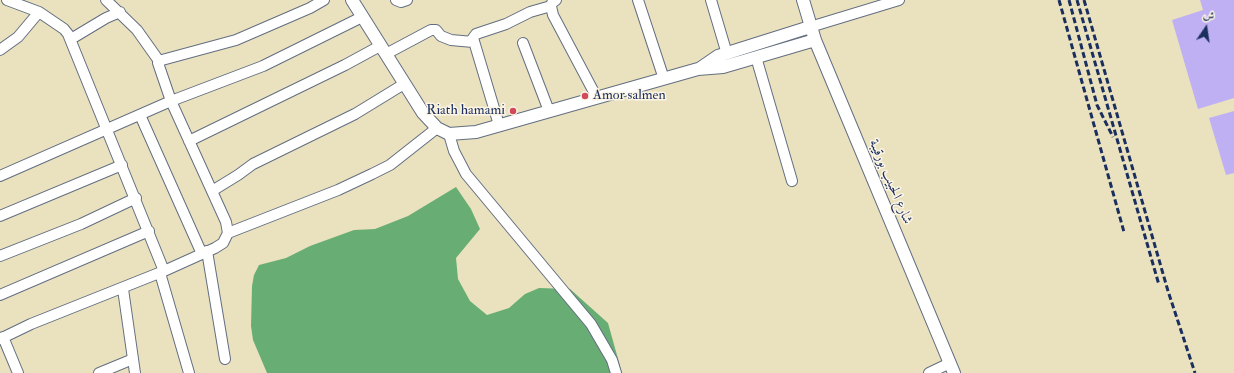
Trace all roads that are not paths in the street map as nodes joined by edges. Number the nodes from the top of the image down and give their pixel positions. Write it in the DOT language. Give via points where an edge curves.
graph roads {
  1 [pos="7,0"];
  2 [pos="106,0"];
  3 [pos="324,0"];
  4 [pos="352,0"];
  5 [pos="396,0"];
  6 [pos="407,0"];
  7 [pos="638,0"];
  8 [pos="711,0"];
  9 [pos="803,0"];
  10 [pos="899,0"];
  11 [pos="554,3"];
  12 [pos="39,12"];
  13 [pos="120,12"];
  14 [pos="362,17"];
  15 [pos="810,27"];
  16 [pos="71,39"];
  17 [pos="815,40"];
  18 [pos="473,42"];
  19 [pos="523,43"];
  20 [pos="0,50"];
  21 [pos="383,50"];
  22 [pos="727,54"];
  23 [pos="756,57"];
  24 [pos="159,61"];
  25 [pos="698,69"];
  26 [pos="664,79"];
  27 [pos="404,84"];
  28 [pos="597,98"];
  29 [pos="170,101"];
  30 [pos="549,111"];
  31 [pos="140,114"];
  32 [pos="499,126"];
  33 [pos="437,128"];
  34 [pos="107,129"];
  35 [pos="449,134"];
  36 [pos="189,142"];
  37 [pos="122,165"];
  38 [pos="0,176"];
  39 [pos="792,181"];
  40 [pos="212,191"];
  41 [pos="136,198"];
  42 [pos="0,216"];
  43 [pos="149,232"];
  44 [pos="228,233"];
  45 [pos="205,253"];
  46 [pos="0,256"];
  47 [pos="162,272"];
  48 [pos="123,289"];
  49 [pos="0,295"];
  50 [pos="1,338"];
  51 [pos="132,359"];
  52 [pos="225,359"];
  53 [pos="952,368"];
  54 [pos="18,373"];
  55 [pos="99,373"];
  56 [pos="135,373"];
  57 [pos="189,373"];
  58 [pos="616,373"];
  59 [pos="929,373"];
  1 -- 12 [label="street"];
  2 -- 13 [label="street"];
  3 -- 24 [label="street" via="236,40"];
  4 -- 14 [label="main road"];
  5 -- 6 [label="street"];
  7 -- 26 [label="street"];
  8 -- 22 [label="street"];
  9 -- 15 [label="main road, شارع الحبيب بورقيبة"];
  10 -- 15 [label="street"];
  11 -- 18 [label="street" via="476,34"];
  11 -- 28 [label="street" via="560,31"];
  12 -- 16 [label="street" via="64,28"];
  12 -- 20 [label="street" via="18,37"];
  13 -- 16 [label="street"];
  13 -- 24 [label="street" via="137,30"];
  14 -- 21 [label="main road"];
  14 -- 29 [label="street" via="263,66"];
  15 -- 17 [label="main road, شارع الحبيب بورقيبة"];
  15 -- 22 [label="main road"];
  16 -- 34 [label="street"];
  17 -- 23 [label="main road"];
  17 -- 53 [label="main road, شارع الحبيب بورقيبة"];
  18 -- 21 [label="street" via="451,40 441,36 436,30 431,30"];
  18 -- 32 [label="street"];
  19 -- 30 [label="street"];
  21 -- 27 [label="main road"];
  21 -- 36 [label="street"];
  22 -- 25 [label="main road" via="718,56"];
  23 -- 25 [label="main road" via="723,67"];
  23 -- 39 [label="street"];
  24 -- 29 [label="street"];
  25 -- 26 [label="main road"];
  26 -- 28 [label="main road"];
  27 -- 33 [label="main road" via="423,113"];
  27 -- 40 [label="street" via="355,114 252,164 238,176"];
  28 -- 30 [label="main road"];
  29 -- 31 [label="street"];
  29 -- 36 [label="street"];
  30 -- 32 [label="main road"];
  31 -- 34 [label="street"];
  31 -- 45 [label="street"];
  32 -- 35 [label="main road" via="476,132"];
  33 -- 35 [label="main road"];
  33 -- 44 [label="street" via="390,164 372,174"];
  34 -- 37 [label="street"];
  34 -- 38 [label="street"];
  35 -- 58 [label="street" via="454,151 466,174 591,324 609,353"];
  36 -- 40 [label="street"];
  37 -- 41 [label="street"];
  37 -- 42 [label="street"];
  40 -- 44 [label="street" via="226,222"];
  41 -- 43 [label="street"];
  41 -- 46 [label="street" via="81,224"];
  43 -- 47 [label="street"];
  43 -- 49 [label="street"];
  44 -- 45 [label="street" via="222,243"];
  45 -- 47 [label="street"];
  45 -- 52 [label="street"];
  47 -- 48 [label="street"];
  47 -- 57 [label="street"];
  48 -- 50 [label="street" via="30,324"];
  48 -- 51 [label="street"];
  50 -- 54 [label="street"];
  51 -- 55 [label="street"];
  51 -- 56 [label="street"];
  53 -- 59 [label="street"];
}
